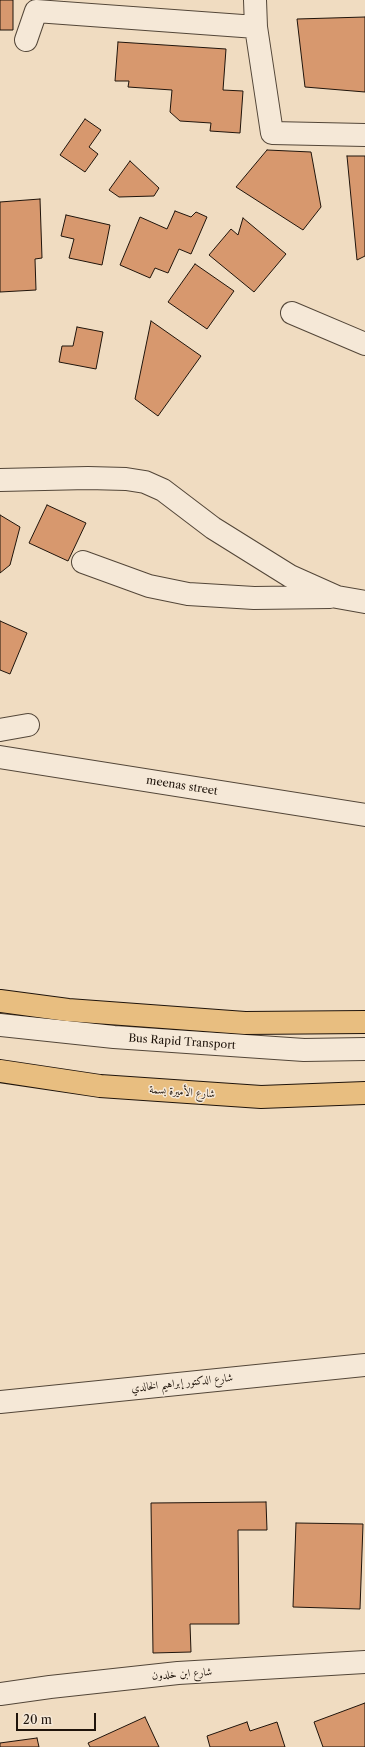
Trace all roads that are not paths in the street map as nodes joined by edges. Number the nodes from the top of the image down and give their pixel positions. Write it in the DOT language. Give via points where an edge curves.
graph roads {
  1 [pos="255,0"];
  2 [pos="256,27"];
  3 [pos="26,40"];
  4 [pos="365,135"];
  5 [pos="292,313"];
  6 [pos="365,344"];
  7 [pos="0,480"];
  8 [pos="83,562"];
  9 [pos="337,597"];
  10 [pos="365,602"];
  11 [pos="28,725"];
  12 [pos="0,730"];
  13 [pos="0,757"];
  14 [pos="365,815"];
  15 [pos="0,1001"];
  16 [pos="365,1022"];
  17 [pos="0,1025"];
  18 [pos="365,1049"];
  19 [pos="0,1071"];
  20 [pos="365,1093"];
  21 [pos="365,1365"];
  22 [pos="0,1402"];
  23 [pos="365,1662"];
  24 [pos="0,1694"];
  1 -- 2 [label="street"];
  2 -- 3 [label="street" via="36,11"];
  2 -- 4 [label="street" via="272,133"];
  5 -- 6 [label="street"];
  7 -- 9 [label="street" via="88,478 145,482 163,490 246,550 290,576"];
  8 -- 9 [label="street" via="149,586 188,594 254,598"];
  9 -- 10 [label="street"];
  11 -- 12 [label="street"];
  13 -- 14 [label="street, meenas street"];
  15 -- 16 [label="main road" via="68,1010 245,1023"];
  17 -- 18 [label="street, Bus Rapid Transport" via="130,1038 304,1050"];
  19 -- 20 [label="main road, شارع الأميرة بسمة" via="100,1086 261,1097"];
  21 -- 22 [label="street, شارع الدكتور إبراهيم الخالدي"];
  23 -- 24 [label="street, شارع ابن خلدون" via="178,1673 50,1686"];
}
